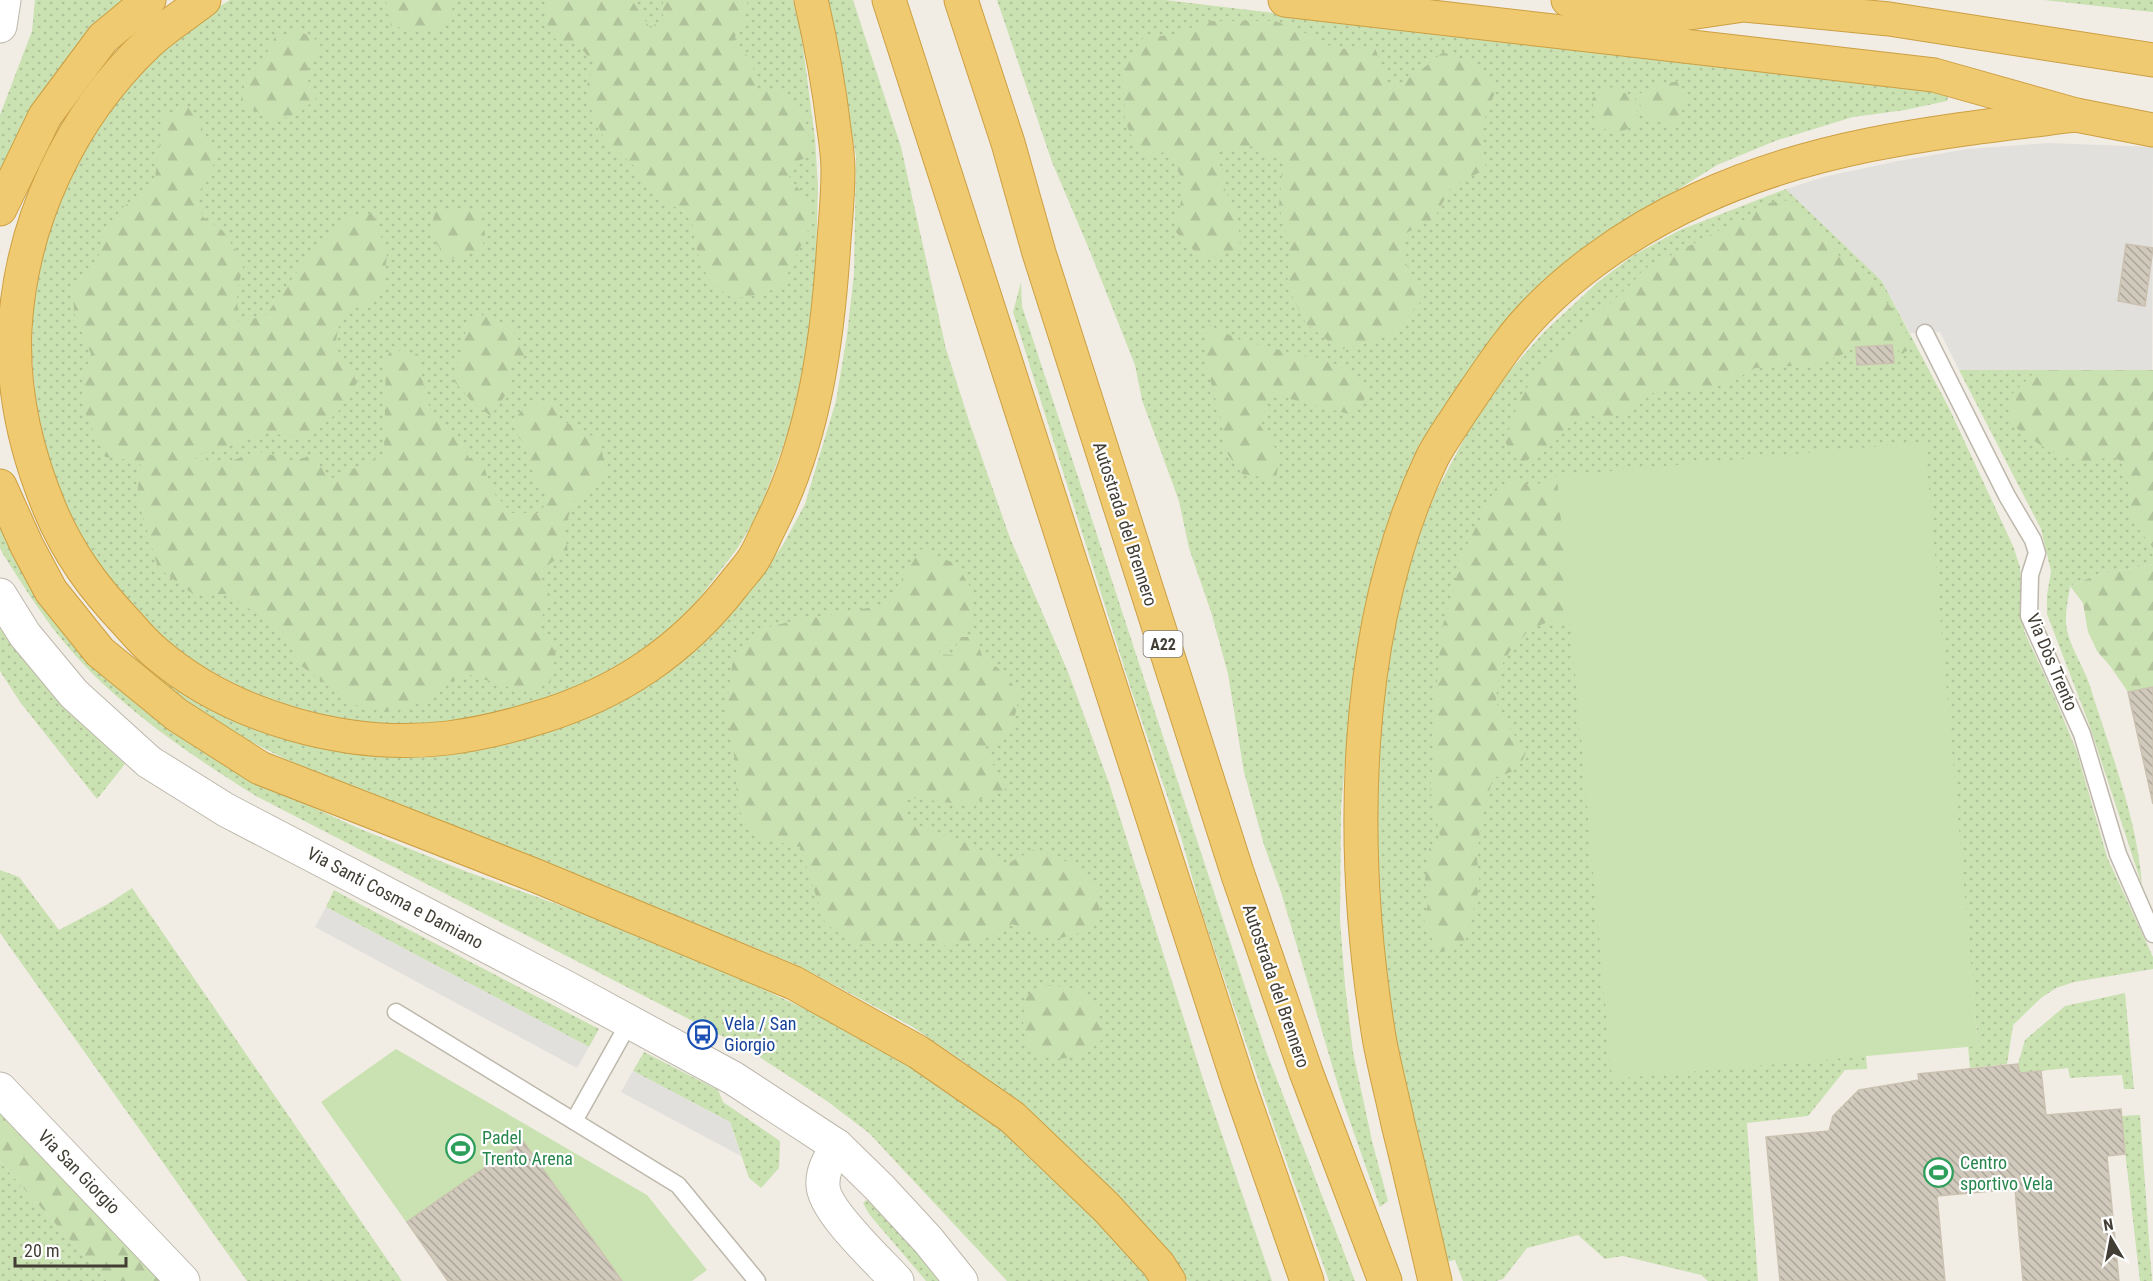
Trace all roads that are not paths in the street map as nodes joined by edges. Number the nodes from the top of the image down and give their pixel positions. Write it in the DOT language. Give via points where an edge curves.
graph roads {
  1 [pos="4,0"];
  2 [pos="149,0"];
  3 [pos="204,0"];
  4 [pos="812,0"];
  5 [pos="889,0"];
  6 [pos="961,0"];
  7 [pos="1285,0"];
  8 [pos="1568,0"];
  9 [pos="1739,2"];
  10 [pos="0,26"];
  11 [pos="2150,60"];
  12 [pos="2076,115"];
  13 [pos="2153,129"];
  14 [pos="0,209"];
  15 [pos="1925,333"];
  16 [pos="0,486"];
  17 [pos="0,595"];
  18 [pos="2153,934"];
  19 [pos="396,1012"];
  20 [pos="630,1021"];
  21 [pos="0,1089"];
  22 [pos="574,1121"];
  23 [pos="837,1146"];
  24 [pos="183,1281"];
  25 [pos="757,1281"];
  26 [pos="897,1281"];
  27 [pos="961,1281"];
  28 [pos="1169,1281"];
  29 [pos="1307,1281"];
  30 [pos="1385,1281"];
  31 [pos="1435,1281"];
  1 -- 10 [label="street"];
  2 -- 14 [label="highway" via="103,38 45,116"];
  3 -- 4 [label="highway" via="150,41 115,78 66,148 43,201 17,302 14,355 26,436 37,478 72,555 99,593 154,652 204,688 258,714 375,740 467,735 569,708 633,677 677,645 718,604 753,560 800,452 830,312 838,166 831,99"];
  5 -- 29 [label="highway" via="1239,1085"];
  6 -- 30 [label="highway, Autostrada del Brennero / A22" via="1234,864 1306,1072"];
  7 -- 12 [label="highway" via="1934,75"];
  8 -- 9 [label="highway" via="1682,14"];
  9 -- 11 [label="highway" via="1889,19"];
  12 -- 13 [label="highway"];
  12 -- 31 [label="highway" via="1850,148 1765,173 1701,198 1639,230 1571,280 1510,341 1433,456 1408,519 1379,624 1366,715 1360,799 1366,933 1379,1039"];
  15 -- 18 [label="lane, Via Dòs Trento" via="2033,540 2037,553 2030,575 2029,616 2082,734 2118,854"];
  16 -- 28 [label="highway" via="51,591 100,652 177,715 260,768 534,875 794,983 918,1052 1012,1117 1106,1207"];
  17 -- 20 [label="street, Via Santi Cosma e Damiano" via="25,635 74,694 149,762 226,810"];
  19 -- 22 [label="lane"];
  20 -- 22 [label="lane"];
  20 -- 23 [label="street, Via Santi Cosma e Damiano" via="733,1078"];
  21 -- 24 [label="street, Via San Giorgio"];
  22 -- 25 [label="lane" via="678,1185"];
  23 -- 26 [label="street" via="824,1172 822,1187 827,1202"];
  23 -- 27 [label="street, Via Santi Cosma e Damiano" via="928,1240"];
}
